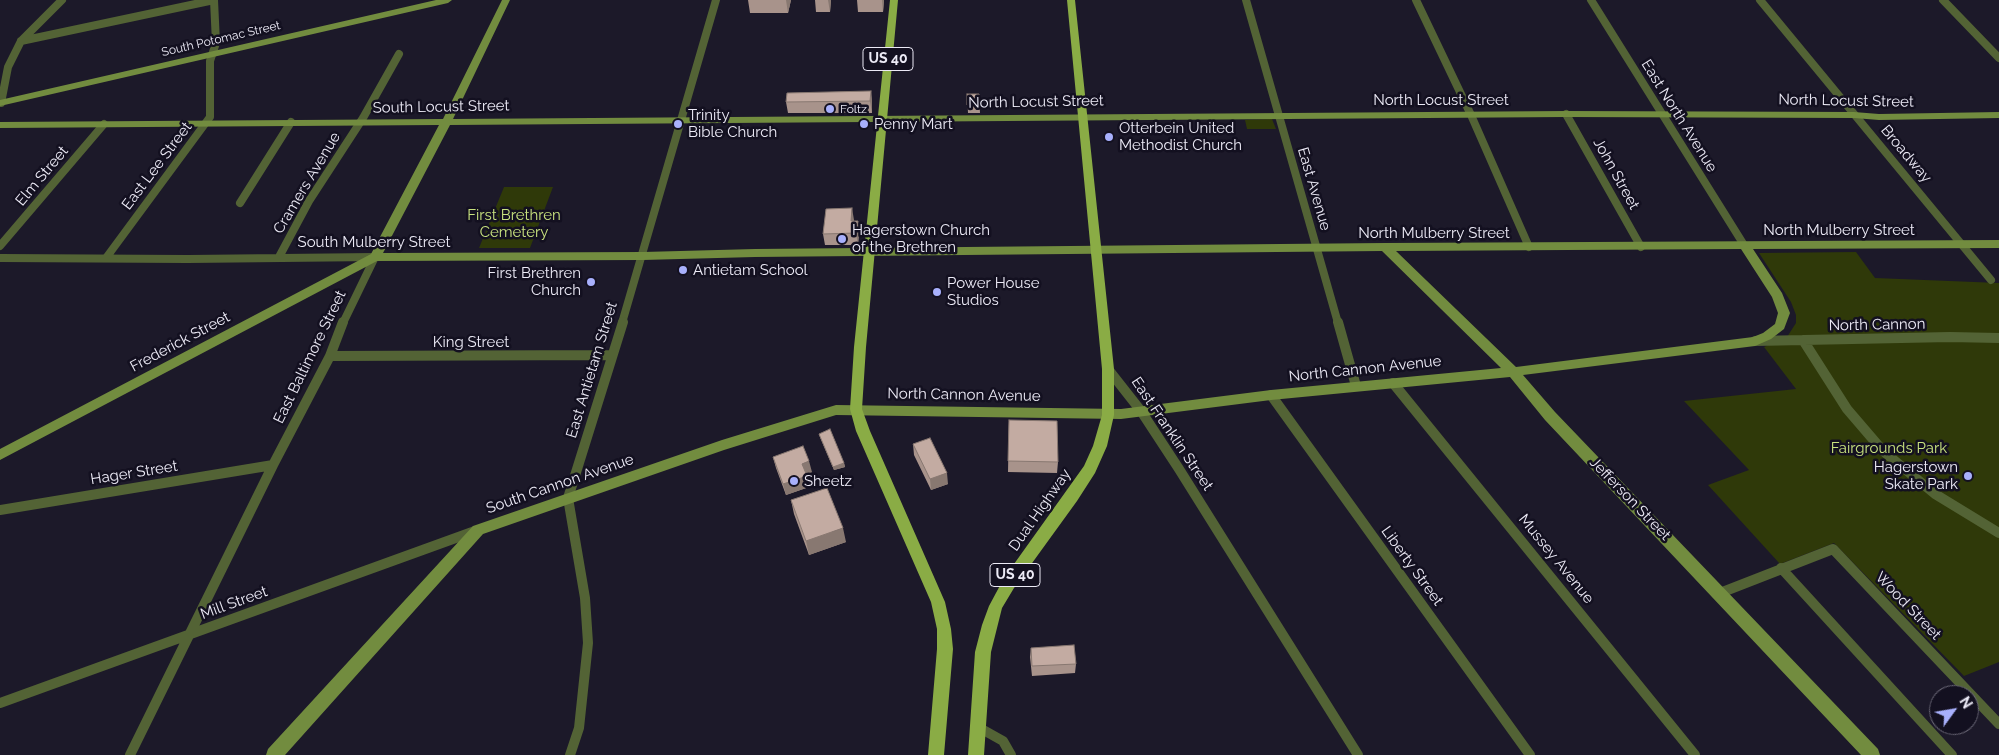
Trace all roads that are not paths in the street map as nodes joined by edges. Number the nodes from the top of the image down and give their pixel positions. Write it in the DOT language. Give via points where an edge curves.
graph roads {
  1 [pos="62,0"];
  2 [pos="214,0"];
  3 [pos="448,0"];
  4 [pos="506,0"];
  5 [pos="716,0"];
  6 [pos="894,0"];
  7 [pos="1071,0"];
  8 [pos="1246,0"];
  9 [pos="1416,0"];
  10 [pos="1591,0"];
  11 [pos="1760,0"];
  12 [pos="1943,0"];
  13 [pos="21,40"];
  14 [pos="212,54"];
  15 [pos="399,54"];
  16 [pos="1999,58"];
  17 [pos="0,103"];
  18 [pos="1566,114"];
  19 [pos="1471,115"];
  20 [pos="1661,115"];
  21 [pos="1854,115"];
  22 [pos="1279,116"];
  23 [pos="1999,116"];
  24 [pos="1083,117"];
  25 [pos="883,119"];
  26 [pos="680,120"];
  27 [pos="291,122"];
  28 [pos="359,122"];
  29 [pos="446,122"];
  30 [pos="104,124"];
  31 [pos="206,124"];
  32 [pos="0,125"];
  33 [pos="240,203"];
  34 [pos="1964,244"];
  35 [pos="1999,244"];
  36 [pos="0,246"];
  37 [pos="1744,246"];
  38 [pos="1385,247"];
  39 [pos="1641,247"];
  40 [pos="1316,248"];
  41 [pos="1529,248"];
  42 [pos="1096,250"];
  43 [pos="869,252"];
  44 [pos="643,256"];
  45 [pos="279,257"];
  46 [pos="375,257"];
  47 [pos="0,258"];
  48 [pos="106,258"];
  49 [pos="1991,280"];
  50 [pos="1999,338"];
  51 [pos="1803,340"];
  52 [pos="1755,341"];
  53 [pos="612,355"];
  54 [pos="330,356"];
  55 [pos="1108,369"];
  56 [pos="1512,371"];
  57 [pos="1393,383"];
  58 [pos="1356,386"];
  59 [pos="1270,395"];
  60 [pos="856,409"];
  61 [pos="1142,411"];
  62 [pos="1108,415"];
  63 [pos="0,455"];
  64 [pos="273,465"];
  65 [pos="568,498"];
  66 [pos="0,510"];
  67 [pos="478,530"];
  68 [pos="1999,532"];
  69 [pos="1781,568"];
  70 [pos="1720,593"];
  71 [pos="188,636"];
  72 [pos="0,703"];
  73 [pos="1999,724"];
  74 [pos="978,727"];
  75 [pos="130,755"];
  76 [pos="274,755"];
  77 [pos="570,755"];
  78 [pos="936,755"];
  79 [pos="976,755"];
  80 [pos="1011,755"];
  81 [pos="1358,755"];
  82 [pos="1530,755"];
  83 [pos="1695,755"];
  84 [pos="1872,755"];
  85 [pos="1952,755"];
  1 -- 13 [label="street"];
  2 -- 13 [label="street"];
  2 -- 14 [label="street" via="216,43"];
  3 -- 14 [label="street, South Potomac Street"];
  4 -- 29 [label="street, East Baltimore Street"];
  5 -- 26 [label="street, East Antietam Street"];
  6 -- 25 [label="main road, US 40"];
  7 -- 24 [label="main road, US 40"];
  8 -- 22 [label="street, East Avenue"];
  9 -- 19 [label="street"];
  10 -- 20 [label="street, East North Avenue"];
  11 -- 21 [label="street, Broadway"];
  12 -- 16 [label="street"];
  13 -- 17 [label="street" via="8,67"];
  14 -- 17 [label="street, South Potomac Street"];
  14 -- 31 [label="street, East Lee Street" via="210,117"];
  15 -- 28 [label="street, Cramers Avenue"];
  18 -- 19 [label="street, North Locust Street"];
  18 -- 20 [label="street, North Locust Street"];
  18 -- 39 [label="street, John Street"];
  19 -- 22 [label="street, North Locust Street"];
  19 -- 41 [label="street"];
  20 -- 21 [label="street, North Locust Street"];
  20 -- 37 [label="street, East North Avenue"];
  21 -- 23 [label="street, North Locust Street"];
  21 -- 34 [label="street, Broadway"];
  22 -- 24 [label="street, North Locust Street"];
  22 -- 40 [label="street, East Avenue"];
  24 -- 25 [label="street, North Locust Street"];
  24 -- 42 [label="main road, US 40"];
  25 -- 26 [label="street, South Locust Street"];
  25 -- 43 [label="main road, US 40"];
  26 -- 29 [label="street, South Locust Street"];
  26 -- 44 [label="street, East Antietam Street"];
  27 -- 28 [label="street, South Locust Street"];
  27 -- 31 [label="street, South Locust Street"];
  27 -- 33 [label="street"];
  28 -- 29 [label="street, South Locust Street"];
  28 -- 45 [label="street, Cramers Avenue" via="309,201"];
  29 -- 46 [label="street, East Baltimore Street"];
  30 -- 31 [label="street, South Locust Street"];
  30 -- 32 [label="street, South Locust Street"];
  30 -- 36 [label="street, Elm Street"];
  31 -- 48 [label="street, East Lee Street"];
  34 -- 35 [label="street, North Mulberry Street"];
  34 -- 37 [label="street, North Mulberry Street"];
  34 -- 49 [label="street, Broadway"];
  37 -- 39 [label="street, North Mulberry Street"];
  37 -- 52 [label="street, North Cannon Avenue" via="1778,296 1784,313 1780,326"];
  38 -- 40 [label="street, North Mulberry Street"];
  38 -- 41 [label="street, North Mulberry Street"];
  38 -- 56 [label="street, Jefferson Street"];
  39 -- 41 [label="street, North Mulberry Street"];
  40 -- 42 [label="street, North Mulberry Street"];
  40 -- 58 [label="street, East Avenue"];
  42 -- 43 [label="street, North Mulberry Street"];
  42 -- 55 [label="main road, US 40"];
  43 -- 44 [label="street, South Mulberry Street"];
  43 -- 60 [label="main road, US 40"];
  44 -- 46 [label="street, South Mulberry Street"];
  44 -- 53 [label="street, East Antietam Street"];
  45 -- 46 [label="street, South Mulberry Street"];
  45 -- 48 [label="street, South Mulberry Street"];
  46 -- 54 [label="street, East Baltimore Street"];
  46 -- 63 [label="street, Frederick Street"];
  47 -- 48 [label="street, South Mulberry Street"];
  50 -- 51 [label="street, North Cannon"];
  51 -- 52 [label="street, North Cannon"];
  51 -- 68 [label="street" via="1847,408 1883,451 1935,494"];
  52 -- 56 [label="street, North Cannon Avenue"];
  53 -- 54 [label="street, King Street"];
  53 -- 65 [label="street, East Antietam Street"];
  54 -- 64 [label="street, East Baltimore Street"];
  55 -- 61 [label="street, East Franklin Street"];
  55 -- 62 [label="main road, Dual Highway / US 40"];
  56 -- 57 [label="street, North Cannon Avenue"];
  56 -- 70 [label="street, Jefferson Street" via="1557,423"];
  57 -- 58 [label="street, North Cannon Avenue"];
  57 -- 83 [label="street, Mussey Avenue"];
  58 -- 59 [label="street, North Cannon Avenue"];
  59 -- 61 [label="street, North Cannon Avenue"];
  59 -- 82 [label="street, Liberty Street"];
  60 -- 62 [label="street, North Cannon Avenue"];
  60 -- 65 [label="street, South Cannon Avenue" via="836,410 722,445"];
  60 -- 78 [label="main road, US 40" via="938,602 944,629 943,685"];
  61 -- 62 [label="street, North Cannon Avenue"];
  61 -- 81 [label="street, East Franklin Street"];
  62 -- 74 [label="main road, Dual Highway / US 40" via="1090,469 996,606 983,652"];
  64 -- 66 [label="street, Hager Street"];
  64 -- 71 [label="street, East Baltimore Street"];
  65 -- 67 [label="street, South Cannon Avenue"];
  65 -- 77 [label="street, East Antietam Street" via="585,598 588,643 579,728"];
  67 -- 71 [label="street, Mill Street"];
  67 -- 76 [label="street, South Cannon Avenue"];
  69 -- 70 [label="street, Wood Street"];
  69 -- 73 [label="street, Wood Street" via="1833,549"];
  69 -- 85 [label="street"];
  70 -- 84 [label="street, Jefferson Street"];
  71 -- 72 [label="street, Mill Street"];
  71 -- 75 [label="street, East Baltimore Street"];
  74 -- 79 [label="main road, Dual Highway / US 40"];
  74 -- 80 [label="street" via="1003,741"];
}
